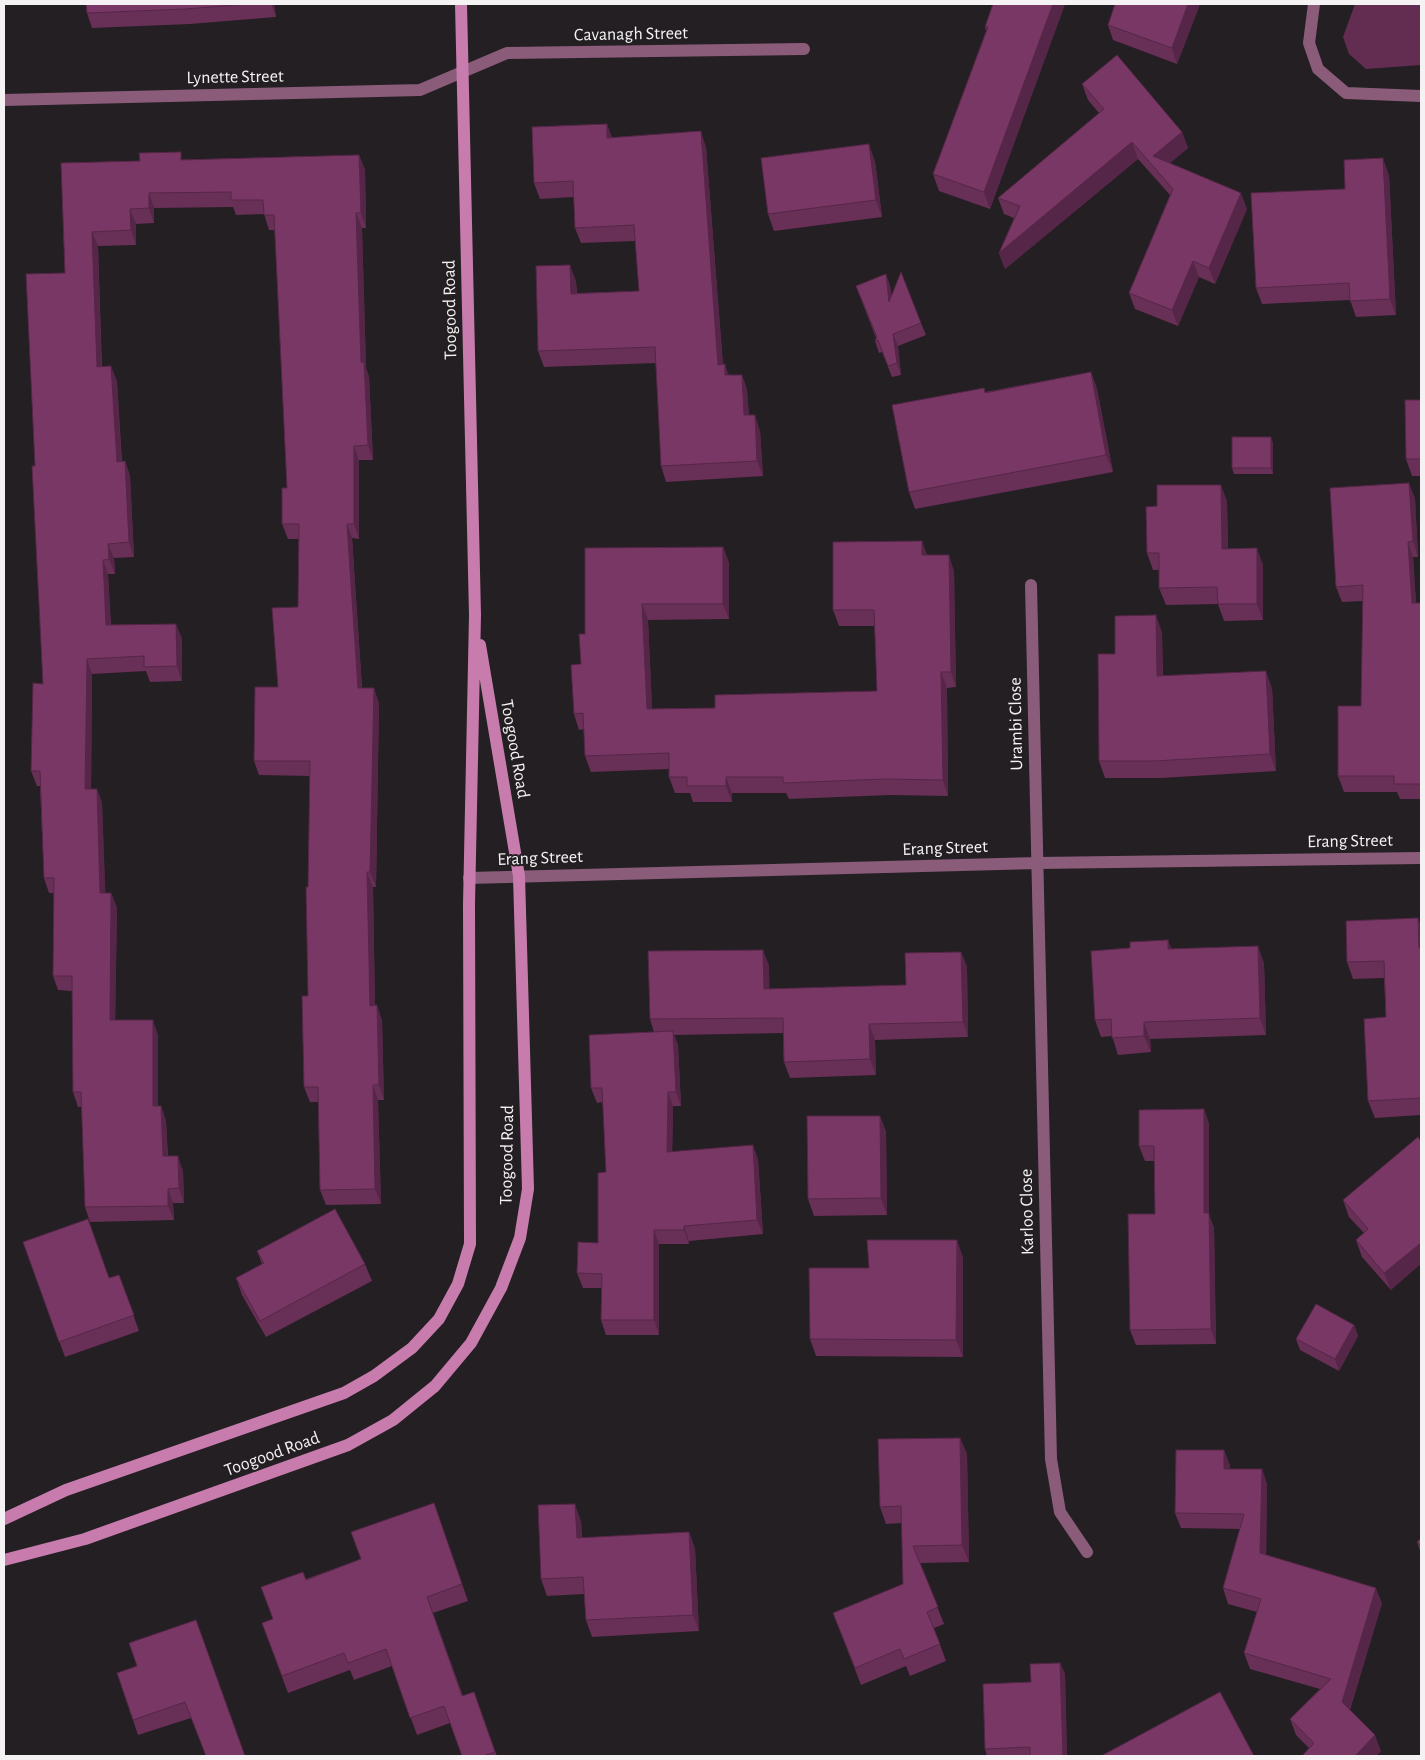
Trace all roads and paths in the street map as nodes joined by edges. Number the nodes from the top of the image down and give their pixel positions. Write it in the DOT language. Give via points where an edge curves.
graph roads {
  1 [pos="461,4"];
  2 [pos="1314,4"];
  3 [pos="804,48"];
  4 [pos="462,70"];
  5 [pos="1421,96"];
  6 [pos="4,100"];
  7 [pos="1031,585"];
  8 [pos="475,615"];
  9 [pos="1421,858"];
  10 [pos="1036,863"];
  11 [pos="519,876"];
  12 [pos="469,878"];
  13 [pos="4,1519"];
  14 [pos="1087,1552"];
  15 [pos="4,1560"];
  1 -- 4 [label="street, Toogood Road"];
  2 -- 5 [label="street" via="1309,43 1318,69 1346,93"];
  3 -- 4 [label="street, Cavanagh Street" via="507,53"];
  4 -- 6 [label="street, Lynette Street" via="420,90"];
  4 -- 8 [label="street, Toogood Road"];
  7 -- 10 [label="street, Urambi Close"];
  8 -- 11 [label="street, Toogood Road"];
  8 -- 12 [label="street, Toogood Road"];
  9 -- 10 [label="street, Erang Street"];
  10 -- 11 [label="street, Erang Street"];
  10 -- 14 [label="street, Karloo Close" via="1051,1459 1060,1512"];
  11 -- 12 [label="street, Erang Street"];
  11 -- 15 [label="street, Toogood Road" via="528,1189 520,1238 502,1288 471,1343 435,1386 392,1420 348,1445 85,1539"];
  12 -- 13 [label="street, Toogood Road" via="470,1244 458,1284 439,1319 412,1348 344,1393 66,1490"];
}
